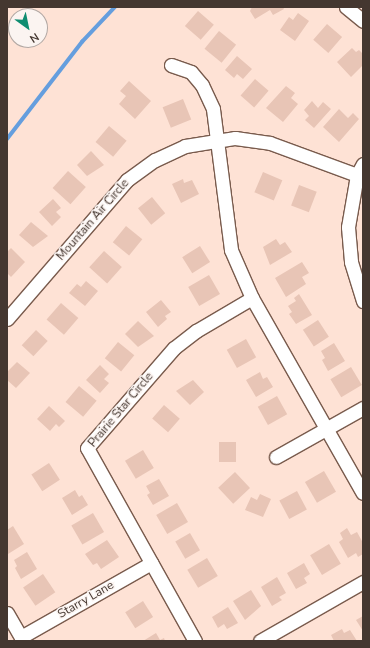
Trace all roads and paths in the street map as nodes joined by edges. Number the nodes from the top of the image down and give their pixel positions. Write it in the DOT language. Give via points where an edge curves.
graph roads {
  1 [pos="346,7"];
  2 [pos="363,21"];
  3 [pos="171,65"];
  4 [pos="218,139"];
  5 [pos="360,169"];
  6 [pos="252,298"];
  7 [pos="363,301"];
  8 [pos="7,319"];
  9 [pos="363,408"];
  10 [pos="327,428"];
  11 [pos="276,457"];
  12 [pos="363,493"];
  13 [pos="152,563"];
  14 [pos="363,582"];
  15 [pos="7,613"];
  16 [pos="22,639"];
  17 [pos="195,641"];
  18 [pos="260,641"];
  1 -- 2 [label="street"];
  3 -- 4 [label="street" via="191,72 202,85 213,108"];
  4 -- 5 [label="street, Mountain Air Circle" via="235,138 270,143"];
  4 -- 6 [label="street" via="231,250"];
  4 -- 8 [label="street, Mountain Air Circle" via="169,152 127,180"];
  5 -- 7 [label="street" via="350,209 348,243 354,279"];
  6 -- 10 [label="street"];
  6 -- 13 [label="street, Prairie Star Circle" via="196,331 174,348 87,448"];
  9 -- 10 [label="street"];
  10 -- 11 [label="street"];
  10 -- 12 [label="street"];
  13 -- 16 [label="street, Starry Lane"];
  13 -- 17 [label="street, Prairie Star Circle"];
  14 -- 18 [label="street"];
  15 -- 16 [label="street"];
}
